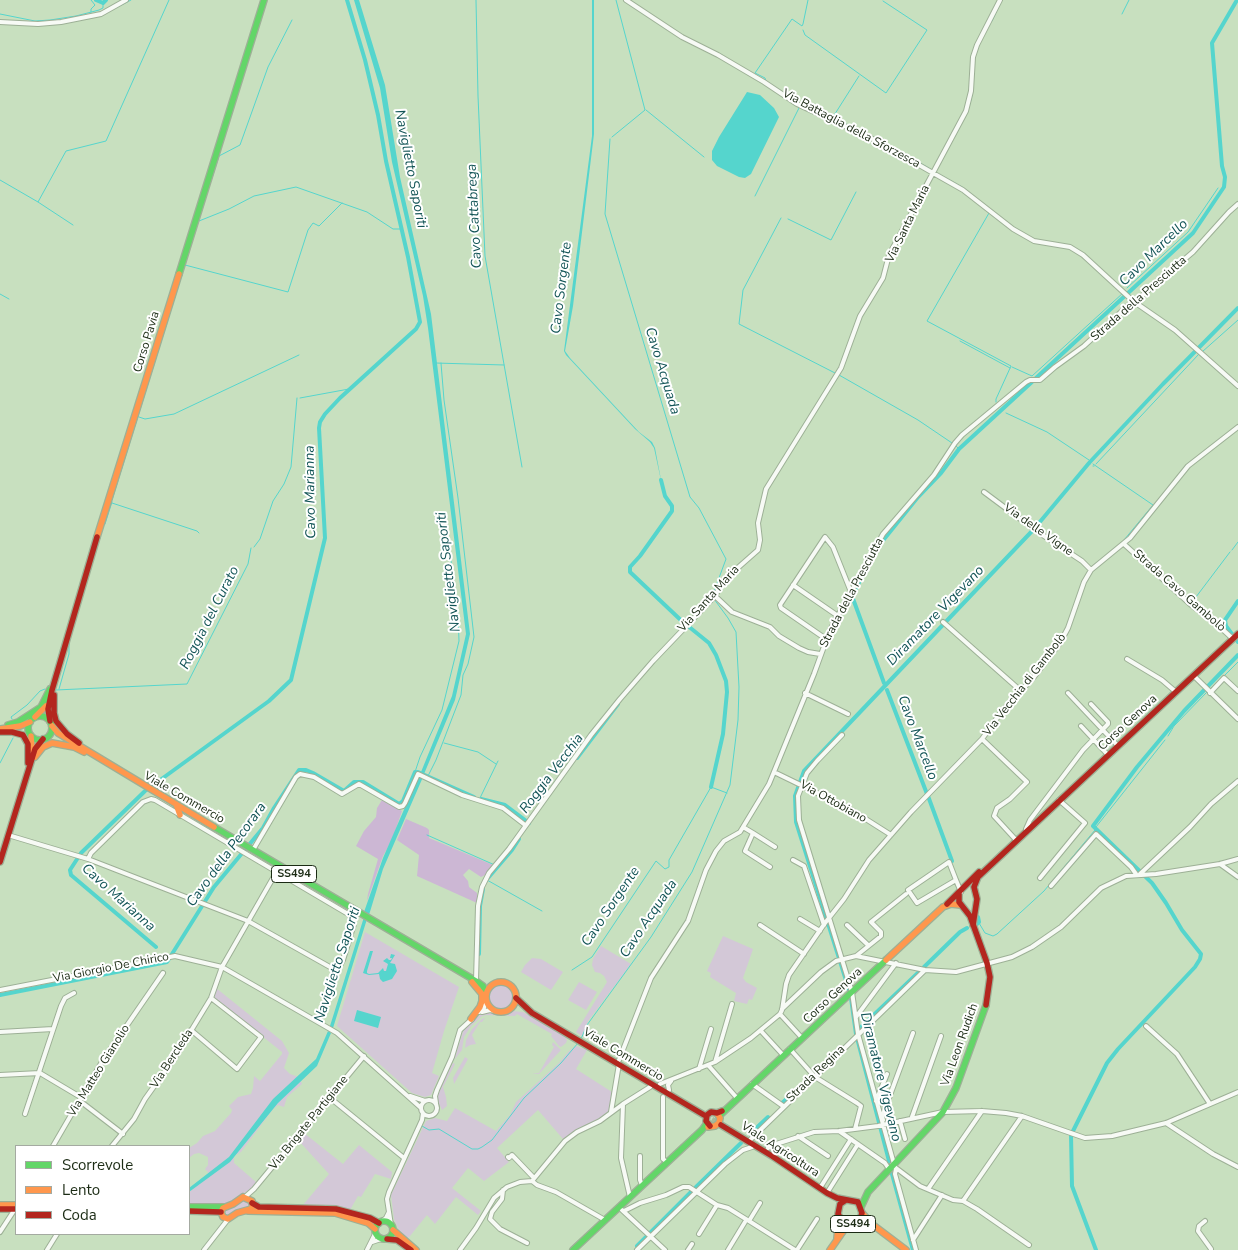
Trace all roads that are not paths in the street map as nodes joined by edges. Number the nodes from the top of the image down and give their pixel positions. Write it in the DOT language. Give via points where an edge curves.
graph roads {
  1 [pos="126,0"];
  2 [pos="264,0"];
  3 [pos="626,0"];
  4 [pos="1000,0"];
  5 [pos="0,22"];
  6 [pos="933,172"];
  7 [pos="1238,204"];
  8 [pos="1134,301"];
  9 [pos="1238,386"];
  10 [pos="1238,427"];
  11 [pos="984,492"];
  12 [pos="1124,544"];
  13 [pos="1091,570"];
  14 [pos="793,585"];
  15 [pos="851,592"];
  16 [pos="715,596"];
  17 [pos="838,616"];
  18 [pos="943,622"];
  19 [pos="1235,637"];
  20 [pos="826,639"];
  21 [pos="820,654"];
  22 [pos="1127,659"];
  23 [pos="58,669"];
  24 [pos="1194,676"];
  25 [pos="52,690"];
  26 [pos="1207,690"];
  27 [pos="1021,691"];
  28 [pos="1238,691"];
  29 [pos="1176,692"];
  30 [pos="805,693"];
  31 [pos="1068,693"];
  32 [pos="1091,704"];
  33 [pos="848,714"];
  34 [pos="35,717"];
  35 [pos="1238,719"];
  36 [pos="30,722"];
  37 [pos="51,724"];
  38 [pos="1081,726"];
  39 [pos="1,729"];
  40 [pos="1102,730"];
  41 [pos="30,733"];
  42 [pos="842,734"];
  43 [pos="45,738"];
  44 [pos="982,739"];
  45 [pos="1093,739"];
  46 [pos="1118,746"];
  47 [pos="89,753"];
  48 [pos="1108,755"];
  49 [pos="31,762"];
  50 [pos="108,765"];
  51 [pos="774,772"];
  52 [pos="27,774"];
  53 [pos="1238,781"];
  54 [pos="800,784"];
  55 [pos="1058,800"];
  56 [pos="176,804"];
  57 [pos="180,815"];
  58 [pos="527,823"];
  59 [pos="743,827"];
  60 [pos="753,833"];
  61 [pos="1024,833"];
  62 [pos="891,834"];
  63 [pos="8,835"];
  64 [pos="1016,840"];
  65 [pos="775,847"];
  66 [pos="247,849"];
  67 [pos="1002,853"];
  68 [pos="1238,858"];
  69 [pos="88,860"];
  70 [pos="793,860"];
  71 [pos="0,862"];
  72 [pos="1220,864"];
  73 [pos="770,867"];
  74 [pos="277,871"];
  75 [pos="1141,873"];
  76 [pos="1238,877"];
  77 [pos="1040,878"];
  78 [pos="956,880"];
  79 [pos="1051,886"];
  80 [pos="960,892"];
  81 [pos="974,892"];
  82 [pos="906,894"];
  83 [pos="337,899"];
  84 [pos="326,900"];
  85 [pos="975,904"];
  86 [pos="962,906"];
  87 [pos="943,907"];
  88 [pos="800,919"];
  89 [pos="248,921"];
  90 [pos="827,921"];
  91 [pos="973,924"];
  92 [pos="760,925"];
  93 [pos="848,925"];
  94 [pos="820,931"];
  95 [pos="868,946"];
  96 [pos="804,954"];
  97 [pos="856,956"];
  98 [pos="840,960"];
  99 [pos="885,961"];
  100 [pos="445,962"];
  101 [pos="896,963"];
  102 [pos="987,963"];
  103 [pos="222,966"];
  104 [pos="925,970"];
  105 [pos="163,973"];
  106 [pos="476,981"];
  107 [pos="495,983"];
  108 [pos="0,990"];
  109 [pos="852,992"];
  110 [pos="74,993"];
  111 [pos="486,997"];
  112 [pos="211,998"];
  113 [pos="516,998"];
  114 [pos="732,1004"];
  115 [pos="510,1009"];
  116 [pos="496,1011"];
  117 [pos="781,1012"];
  118 [pos="532,1013"];
  119 [pos="856,1017"];
  120 [pos="472,1018"];
  121 [pos="1146,1026"];
  122 [pos="710,1029"];
  123 [pos="53,1030"];
  124 [pos="191,1030"];
  125 [pos="762,1031"];
  126 [pos="0,1032"];
  127 [pos="913,1033"];
  128 [pos="857,1036"];
  129 [pos="941,1036"];
  130 [pos="802,1038"];
  131 [pos="790,1049"];
  132 [pos="784,1055"];
  133 [pos="364,1056"];
  134 [pos="619,1062"];
  135 [pos="715,1062"];
  136 [pos="708,1065"];
  137 [pos="699,1068"];
  138 [pos="40,1073"];
  139 [pos="887,1074"];
  140 [pos="0,1075"];
  141 [pos="815,1077"];
  142 [pos="672,1080"];
  143 [pos="660,1084"];
  144 [pos="752,1084"];
  145 [pos="650,1087"];
  146 [pos="437,1090"];
  147 [pos="669,1090"];
  148 [pos="1238,1092"];
  149 [pos="408,1095"];
  150 [pos="329,1097"];
  151 [pos="663,1097"];
  152 [pos="737,1098"];
  153 [pos="81,1099"];
  154 [pos="426,1100"];
  155 [pos="876,1101"];
  156 [pos="436,1102"];
  157 [pos="623,1104"];
  158 [pos="1210,1104"];
  159 [pos="783,1106"];
  160 [pos="421,1108"];
  161 [pos="982,1111"];
  162 [pos="611,1112"];
  163 [pos="943,1112"];
  164 [pos="25,1114"];
  165 [pos="425,1114"];
  166 [pos="718,1114"];
  167 [pos="1022,1116"];
  168 [pos="912,1118"];
  169 [pos="900,1120"];
  170 [pos="710,1123"];
  171 [pos="1166,1123"];
  172 [pos="882,1125"];
  173 [pos="855,1129"];
  174 [pos="839,1131"];
  175 [pos="123,1134"];
  176 [pos="798,1136"];
  177 [pos="751,1139"];
  178 [pos="851,1139"];
  179 [pos="905,1139"];
  180 [pos="744,1143"];
  181 [pos="858,1144"];
  182 [pos="54,1145"];
  183 [pos="113,1145"];
  184 [pos="752,1147"];
  185 [pos="768,1148"];
  186 [pos="743,1150"];
  187 [pos="640,1156"];
  188 [pos="828,1156"];
  189 [pos="508,1157"];
  190 [pos="404,1158"];
  191 [pos="781,1161"];
  192 [pos="667,1162"];
  193 [pos="893,1167"];
  194 [pos="1238,1167"];
  195 [pos="533,1179"];
  196 [pos="642,1185"];
  197 [pos="819,1188"];
  198 [pos="254,1189"];
  199 [pos="928,1189"];
  200 [pos="503,1190"];
  201 [pos="697,1191"];
  202 [pos="868,1192"];
  203 [pos="827,1193"];
  204 [pos="942,1195"];
  205 [pos="245,1197"];
  206 [pos="630,1197"];
  207 [pos="849,1200"];
  208 [pos="963,1201"];
  209 [pos="252,1202"];
  210 [pos="760,1203"];
  211 [pos="717,1204"];
  212 [pos="0,1205"];
  213 [pos="190,1206"];
  214 [pos="15,1208"];
  215 [pos="15,1208"];
  216 [pos="0,1209"];
  217 [pos="622,1209"];
  218 [pos="15,1210"];
  219 [pos="862,1210"];
  220 [pos="190,1211"];
  221 [pos="837,1211"];
  222 [pos="248,1212"];
  223 [pos="389,1212"];
  224 [pos="224,1214"];
  225 [pos="839,1218"];
  226 [pos="817,1219"];
  227 [pos="605,1220"];
  228 [pos="747,1221"];
  229 [pos="1205,1221"];
  230 [pos="854,1223"];
  231 [pos="378,1227"];
  232 [pos="392,1227"];
  233 [pos="878,1230"];
  234 [pos="0,1232"];
  235 [pos="699,1234"];
  236 [pos="56,1235"];
  237 [pos="650,1237"];
  238 [pos="838,1238"];
  239 [pos="383,1239"];
  240 [pos="913,1240"];
  241 [pos="370,1243"];
  242 [pos="527,1243"];
  243 [pos="692,1244"];
  244 [pos="1029,1245"];
  245 [pos="659,1248"];
  246 [pos="47,1250"];
  247 [pos="204,1250"];
  248 [pos="366,1250"];
  249 [pos="410,1250"];
  250 [pos="416,1250"];
  251 [pos="460,1250"];
  252 [pos="573,1250"];
  253 [pos="637,1250"];
  254 [pos="665,1250"];
  255 [pos="688,1250"];
  256 [pos="728,1250"];
  257 [pos="796,1250"];
  258 [pos="830,1250"];
  259 [pos="906,1250"];
  260 [pos="916,1250"];
  261 [pos="1211,1250"];
  1 -- 5 [label="street" via="100,14 48,23"];
  2 -- 23 [label="main road, Corso Pavia"];
  3 -- 6 [label="street, Via Battaglia della Sforzesca" via="682,37 749,73 797,104 877,140"];
  4 -- 6 [label="street, Via Santa Maria" via="975,51 966,111"];
  6 -- 8 [label="street, Via Battaglia della Sforzesca" via="1034,241 1070,247 1083,255"];
  6 -- 16 [label="street, Via Santa Maria" via="889,255 884,278 860,316 841,368 766,488 758,523 758,550 724,580"];
  7 -- 8 [label="street, Strada della Presciutta" via="1192,252"];
  8 -- 9 [label="street, Via Battaglia della Sforzesca" via="1175,330"];
  8 -- 15 [label="street, Strada della Presciutta" via="1084,346 1040,380 1026,382 962,435 934,475 884,534"];
  10 -- 12 [label="street, Via Vecchia di Gambolò" via="1188,466"];
  11 -- 13 [label="street, Via delle Vigne"];
  12 -- 13 [label="street, Via Vecchia di Gambolò"];
  12 -- 19 [label="street, Strada Cavo Gambolò" via="1190,604"];
  13 -- 27 [label="street, Via Vecchia di Gambolò" via="1066,634"];
  14 -- 15 [label="street" via="825,537 833,547"];
  14 -- 17 [label="street"];
  14 -- 20 [label="street" via="781,608"];
  15 -- 17 [label="street, Strada della Presciutta"];
  16 -- 21 [label="street" via="732,612 770,627 779,636 808,652"];
  16 -- 58 [label="street, Via Santa Maria" via="620,699"];
  17 -- 20 [label="street, Strada della Presciutta"];
  18 -- 27 [label="street"];
  19 -- 24 [label="main road, Corso Genova"];
  20 -- 21 [label="street, Strada della Presciutta"];
  21 -- 30 [label="street, Strada della Presciutta"];
  22 -- 29 [label="street"];
  23 -- 25 [label="main road, Corso Pavia"];
  23 -- 39 [label="main road" via="41,707"];
  23 -- 50 [label="main road" via="53,705 56,721 67,734"];
  24 -- 26 [label="street"];
  24 -- 29 [label="main road, Corso Genova"];
  25 -- 34 [label="main road" via="45,707"];
  25 -- 37 [label="main road" via="48,709"];
  26 -- 28 [label="street" via="1224,678"];
  26 -- 35 [label="street"];
  27 -- 44 [label="street, Via Vecchia di Gambolò"];
  29 -- 46 [label="main road, Corso Genova"];
  30 -- 33 [label="street"];
  30 -- 51 [label="street, Strada della Presciutta"];
  31 -- 40 [label="street"];
  32 -- 40 [label="street" via="1108,722"];
  34 -- 36 [label="main road"];
  34 -- 37 [label="main road, SS494" via="42,716"];
  36 -- 39 [label="main road"];
  36 -- 41 [label="main road"];
  37 -- 43 [label="main road" via="50,734"];
  37 -- 47 [label="main road, Viale Commercio / SS494" via="58,733"];
  38 -- 45 [label="street"];
  39 -- 41 [label="main road, SS494" via="20,729"];
  39 -- 52 [label="main road" via="23,735 26,739 29,750"];
  40 -- 45 [label="street"];
  40 -- 46 [label="street"];
  41 -- 43 [label="main road, SS494" via="37,739"];
  41 -- 49 [label="main road"];
  42 -- 54 [label="street" via="811,766"];
  43 -- 47 [label="main road, Viale Commercio / SS494" via="66,740"];
  43 -- 49 [label="main road" via="35,749"];
  44 -- 62 [label="street, Via Vecchia di Gambolò"];
  44 -- 64 [label="street" via="1027,782 997,808 994,816"];
  45 -- 48 [label="street"];
  45 -- 61 [label="street" via="1030,820"];
  46 -- 48 [label="main road, Corso Genova"];
  47 -- 50 [label="main road, Viale Commercio / SS494"];
  48 -- 55 [label="main road, Corso Genova"];
  49 -- 52 [label="main road"];
  50 -- 52 [label="main road" via="74,747 52,743 37,753"];
  50 -- 56 [label="main road, Viale Commercio / SS494"];
  51 -- 54 [label="street, Via Ottobiano"];
  51 -- 59 [label="street, Strada della Presciutta"];
  52 -- 63 [label="main road"];
  53 -- 75 [label="street"];
  54 -- 62 [label="street, Via Ottobiano"];
  54 -- 90 [label="street" via="799,824"];
  55 -- 61 [label="main road, Corso Genova"];
  55 -- 77 [label="street" via="1085,823"];
  56 -- 57 [label="main road"];
  56 -- 66 [label="main road, Viale Commercio / SS494"];
  57 -- 66 [label="street"];
  57 -- 69 [label="street" via="155,800 146,800 90,853"];
  58 -- 66 [label="street" via="503,808 462,795 420,775 406,803 399,807 366,786 359,784 342,794 314,777 300,774"];
  58 -- 106 [label="street, Via Santa Maria" via="485,878 480,896"];
  59 -- 60 [label="street"];
  59 -- 134 [label="street, Strada della Presciutta" via="716,850 688,921 651,978"];
  60 -- 65 [label="street"];
  60 -- 73 [label="street" via="745,851"];
  61 -- 64 [label="main road, Corso Genova"];
  62 -- 90 [label="street, Via Vecchia di Gambolò"];
  63 -- 69 [label="street"];
  63 -- 71 [label="main road"];
  64 -- 67 [label="main road, Corso Genova"];
  66 -- 74 [label="street"];
  66 -- 83 [label="main road, Viale Commercio / SS494"];
  67 -- 80 [label="main road, Corso Genova"];
  67 -- 81 [label="main road, Corso Genova" via="975,882"];
  68 -- 72 [label="street"];
  69 -- 89 [label="street"];
  70 -- 90 [label="street" via="804,866"];
  72 -- 75 [label="street" via="1156,874"];
  72 -- 76 [label="street"];
  74 -- 84 [label="street"];
  74 -- 89 [label="street, Via Bercleda"];
  75 -- 79 [label="street" via="1096,834"];
  75 -- 102 [label="street" via="1101,888 1032,948"];
  78 -- 78 [label="street" via="949,862 908,890 916,903"];
  78 -- 80 [label="street"];
  80 -- 81 [label="main road" via="967,889"];
  80 -- 86 [label="main road" via="958,899"];
  80 -- 87 [label="main road, Corso Genova"];
  81 -- 85 [label="main road"];
  82 -- 95 [label="street" via="871,922 881,936"];
  83 -- 84 [label="main road"];
  83 -- 100 [label="main road, Viale Commercio / SS494"];
  84 -- 89 [label="street" via="348,914 354,924 337,971"];
  85 -- 86 [label="main road" via="970,908"];
  85 -- 91 [label="main road"];
  86 -- 87 [label="main road" via="951,904"];
  86 -- 91 [label="main road, Via Leon Rudich"];
  87 -- 99 [label="main road, Corso Genova"];
  88 -- 94 [label="street"];
  89 -- 103 [label="street, Via Bercleda"];
  90 -- 94 [label="street, Via Vecchia di Gambolò"];
  90 -- 98 [label="street"];
  91 -- 102 [label="main road, Via Leon Rudich"];
  92 -- 96 [label="street"];
  93 -- 95 [label="street"];
  94 -- 96 [label="street, Via Vecchia di Gambolò"];
  95 -- 97 [label="street"];
  96 -- 117 [label="street, Via Vecchia di Gambolò" via="789,975"];
  97 -- 98 [label="street"];
  97 -- 99 [label="street"];
  98 -- 109 [label="street"];
  98 -- 117 [label="street" via="821,972"];
  99 -- 101 [label="street"];
  99 -- 109 [label="main road, Corso Genova"];
  100 -- 106 [label="main road, Viale Commercio / SS494"];
  100 -- 120 [label="main road" via="473,982 482,994 480,1007"];
  101 -- 104 [label="street"];
  101 -- 119 [label="street"];
  102 -- 104 [label="street" via="956,972"];
  102 -- 163 [label="main road, Via Leon Rudich" via="990,977 985,1009 956,1088"];
  103 -- 108 [label="street, Via Giorgio De Chirico" via="175,956"];
  103 -- 112 [label="street, Via Bercleda"];
  103 -- 133 [label="street, Via Giorgio De Chirico" via="331,1030"];
  104 -- 128 [label="street, Strada Regina"];
  105 -- 153 [label="street, Via Matteo Gianolio" via="103,1060"];
  106 -- 107 [label="main road, Viale Commercio / SS494"];
  106 -- 111 [label="main road, Viale Commercio / SS494" via="483,986"];
  107 -- 111 [label="main road"];
  107 -- 113 [label="main road, Viale Commercio / SS494" via="503,982 510,986"];
  109 -- 119 [label="street"];
  109 -- 130 [label="main road, Corso Genova"];
  110 -- 123 [label="street" via="65,998"];
  111 -- 116 [label="main road, Viale Commercio / SS494" via="490,1007"];
  111 -- 120 [label="street" via="484,1008"];
  112 -- 124 [label="street, Via Bercleda"];
  112 -- 124 [label="street" via="260,1037 237,1069"];
  113 -- 115 [label="main road"];
  113 -- 118 [label="main road, Viale Commercio / SS494"];
  114 -- 135 [label="street"];
  115 -- 116 [label="main road, Viale Commercio / SS494"];
  115 -- 118 [label="main road, Viale Commercio / SS494"];
  116 -- 120 [label="street" via="486,1010"];
  117 -- 125 [label="street"];
  117 -- 130 [label="street"];
  118 -- 134 [label="main road, Viale Commercio / SS494"];
  119 -- 128 [label="street"];
  120 -- 146 [label="street" via="460,1030"];
  121 -- 158 [label="street" via="1176,1054"];
  122 -- 137 [label="street"];
  123 -- 126 [label="street"];
  123 -- 138 [label="street"];
  124 -- 175 [label="street, Via Bercleda"];
  125 -- 132 [label="street"];
  125 -- 135 [label="street"];
  127 -- 172 [label="street" via="882,1117"];
  128 -- 141 [label="street, Strada Regina"];
  128 -- 155 [label="street"];
  129 -- 168 [label="street"];
  130 -- 131 [label="main road, Corso Genova"];
  131 -- 132 [label="main road, Corso Genova"];
  131 -- 141 [label="street"];
  132 -- 144 [label="main road, Corso Genova"];
  133 -- 149 [label="street, Via Giorgio De Chirico"];
  133 -- 150 [label="street, Via Brigate Partigiane"];
  134 -- 143 [label="main road"];
  134 -- 145 [label="main road" via="633,1077"];
  134 -- 162 [label="street, Strada della Presciutta"];
  134 -- 170 [label="main road, Viale Commercio / SS494"];
  135 -- 136 [label="street"];
  136 -- 137 [label="street"];
  136 -- 152 [label="street"];
  137 -- 142 [label="street"];
  138 -- 140 [label="street"];
  138 -- 153 [label="street"];
  138 -- 164 [label="street"];
  139 -- 155 [label="street"];
  141 -- 159 [label="street, Strada Regina"];
  141 -- 173 [label="street" via="861,1106"];
  142 -- 143 [label="street"];
  142 -- 147 [label="street"];
  143 -- 147 [label="main road"];
  144 -- 152 [label="main road, Corso Genova"];
  144 -- 159 [label="street"];
  145 -- 157 [label="street"];
  145 -- 170 [label="main road"];
  146 -- 154 [label="street"];
  146 -- 156 [label="street"];
  147 -- 166 [label="main road" via="700,1108"];
  148 -- 158 [label="street"];
  149 -- 154 [label="street"];
  149 -- 160 [label="street"];
  150 -- 190 [label="street"];
  150 -- 198 [label="street, Via Brigate Partigiane"];
  151 -- 192 [label="street" via="663,1159"];
  152 -- 166 [label="main road, Corso Genova"];
  153 -- 175 [label="street"];
  153 -- 182 [label="street, Via Matteo Gianolio"];
  154 -- 156 [label="street"];
  154 -- 160 [label="street"];
  155 -- 172 [label="street"];
  156 -- 165 [label="street" via="436,1112"];
  157 -- 162 [label="street"];
  157 -- 206 [label="street" via="621,1158"];
  158 -- 171 [label="street"];
  159 -- 177 [label="street, Strada Regina"];
  160 -- 165 [label="street"];
  161 -- 163 [label="street"];
  161 -- 167 [label="street"];
  161 -- 199 [label="street"];
  162 -- 195 [label="street" via="565,1140"];
  163 -- 168 [label="street"];
  163 -- 193 [label="main road, Via Leon Rudich"];
  165 -- 190 [label="street"];
  166 -- 170 [label="main road, Corso Genova" via="720,1122"];
  166 -- 170 [label="main road, Corso Genova" via="707,1115"];
  166 -- 177 [label="main road"];
  167 -- 171 [label="street" via="1085,1138 1112,1136"];
  167 -- 208 [label="street"];
  168 -- 169 [label="street"];
  169 -- 172 [label="street"];
  169 -- 179 [label="street"];
  170 -- 180 [label="main road"];
  170 -- 191 [label="main road, Viale Agricoltura / SS494"];
  170 -- 192 [label="main road, Corso Genova"];
  171 -- 194 [label="street"];
  172 -- 173 [label="street"];
  172 -- 193 [label="street"];
  173 -- 174 [label="street"];
  174 -- 176 [label="street"];
  174 -- 178 [label="street"];
  175 -- 183 [label="street, Via Bercleda"];
  176 -- 185 [label="street"];
  176 -- 188 [label="street"];
  177 -- 185 [label="main road"];
  178 -- 181 [label="street"];
  178 -- 197 [label="street"];
  180 -- 184 [label="main road"];
  180 -- 186 [label="street"];
  181 -- 193 [label="street"];
  181 -- 203 [label="street"];
  184 -- 186 [label="street"];
  184 -- 191 [label="main road"];
  185 -- 191 [label="main road"];
  186 -- 201 [label="street"];
  187 -- 196 [label="street"];
  189 -- 195 [label="street" via="512,1155"];
  190 -- 223 [label="street" via="388,1192"];
  191 -- 197 [label="main road, Viale Agricoltura / SS494"];
  192 -- 196 [label="main road, Corso Genova"];
  193 -- 199 [label="street"];
  193 -- 202 [label="main road, Via Leon Rudich"];
  193 -- 240 [label="street"];
  195 -- 200 [label="street"];
  195 -- 227 [label="street" via="537,1185"];
  196 -- 206 [label="main road, Corso Genova"];
  197 -- 203 [label="main road, Viale Agricoltura / SS494"];
  198 -- 205 [label="street, Via Brigate Partigiane"];
  198 -- 209 [label="street, Via Brigate Partigiane"];
  199 -- 204 [label="street"];
  200 -- 242 [label="street" via="502,1199 490,1220"];
  200 -- 251 [label="street" via="494,1198"];
  201 -- 211 [label="street"];
  201 -- 217 [label="street" via="683,1187"];
  201 -- 237 [label="street"];
  202 -- 207 [label="main road"];
  202 -- 219 [label="main road"];
  203 -- 207 [label="main road, Viale Agricoltura / SS494"];
  203 -- 221 [label="main road, Viale Agricoltura / SS494"];
  204 -- 208 [label="street"];
  204 -- 240 [label="street"];
  205 -- 209 [label="main road"];
  205 -- 224 [label="main road"];
  206 -- 217 [label="main road, Corso Genova"];
  207 -- 219 [label="main road, Viale Agricoltura / SS494" via="858,1202"];
  207 -- 221 [label="main road, SS494" via="840,1204"];
  208 -- 244 [label="street"];
  209 -- 222 [label="main road"];
  209 -- 231 [label="main road" via="258,1207 336,1210 370,1218"];
  210 -- 228 [label="street"];
  211 -- 228 [label="street"];
  211 -- 235 [label="street"];
  212 -- 214 [label="main road"];
  213 -- 224 [label="main road"];
  215 -- 216 [label="main road"];
  217 -- 227 [label="main road, Corso Genova"];
  217 -- 237 [label="street"];
  218 -- 234 [label="street"];
  219 -- 230 [label="main road, SS494" via="860,1219"];
  219 -- 233 [label="main road, Viale Agricoltura / SS494"];
  220 -- 224 [label="main road"];
  221 -- 225 [label="main road, Viale Agricoltura / SS494"];
  222 -- 224 [label="main road"];
  222 -- 231 [label="main road" via="335,1213"];
  223 -- 231 [label="street"];
  223 -- 232 [label="street"];
  224 -- 247 [label="street" via="223,1228"];
  225 -- 230 [label="main road, Viale Agricoltura / SS494" via="846,1224"];
  225 -- 238 [label="main road"];
  226 -- 257 [label="street"];
  227 -- 252 [label="main road, Corso Genova"];
  228 -- 256 [label="street"];
  228 -- 257 [label="street"];
  229 -- 261 [label="street" via="1198,1231"];
  230 -- 233 [label="main road, Viale Agricoltura / SS494"];
  230 -- 238 [label="main road"];
  231 -- 232 [label="main road" via="386,1222"];
  231 -- 239 [label="main road"];
  231 -- 241 [label="street"];
  232 -- 239 [label="main road" via="392,1234"];
  232 -- 250 [label="main road"];
  233 -- 259 [label="main road, Viale Agricoltura / SS494"];
  236 -- 246 [label="street"];
  237 -- 245 [label="street"];
  237 -- 253 [label="street"];
  238 -- 258 [label="main road"];
  239 -- 241 [label="street"];
  239 -- 249 [label="main road" via="397,1240"];
  240 -- 260 [label="street"];
  241 -- 248 [label="street"];
  243 -- 255 [label="street"];
  245 -- 254 [label="street"];
}
